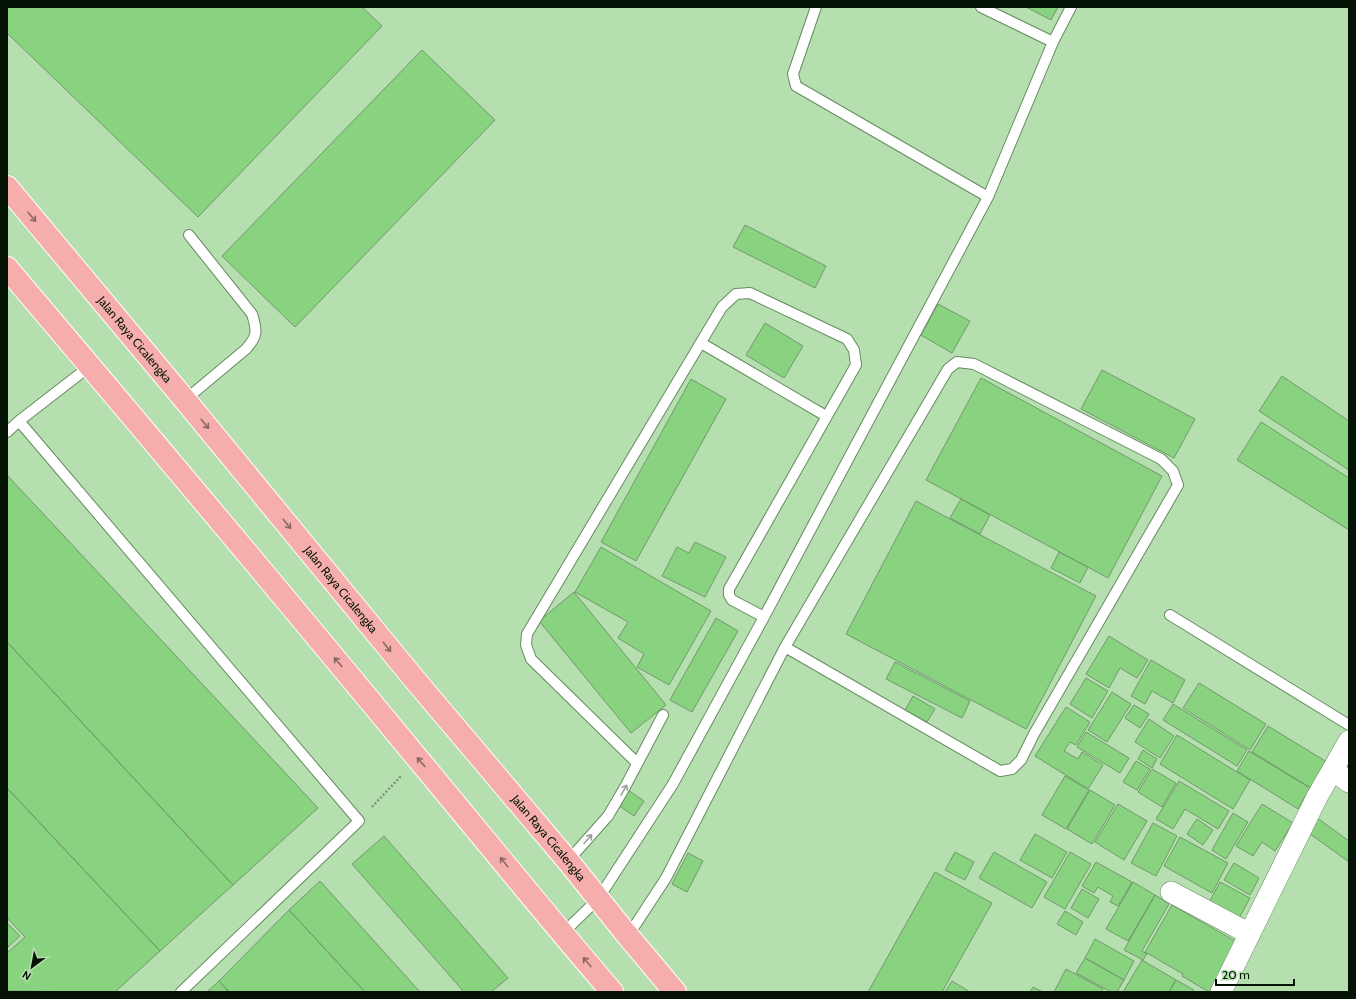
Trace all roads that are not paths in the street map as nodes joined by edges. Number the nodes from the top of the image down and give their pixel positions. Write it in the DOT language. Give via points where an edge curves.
graph roads {
  1 [pos="816,7"];
  2 [pos="981,7"];
  3 [pos="1071,7"];
  4 [pos="1053,42"];
  5 [pos="7,187"];
  6 [pos="988,197"];
  7 [pos="188,235"];
  8 [pos="7,268"];
  9 [pos="701,343"];
  10 [pos="90,366"];
  11 [pos="185,400"];
  12 [pos="826,416"];
  13 [pos="19,421"];
  14 [pos="7,432"];
  15 [pos="1170,615"];
  16 [pos="764,617"];
  17 [pos="785,647"];
  18 [pos="663,715"];
  19 [pos="1349,725"];
  20 [pos="1349,740"];
  21 [pos="637,763"];
  22 [pos="1341,776"];
  23 [pos="568,861"];
  24 [pos="1171,892"];
  25 [pos="598,899"];
  26 [pos="562,934"];
  27 [pos="1250,934"];
  28 [pos="628,936"];
  29 [pos="181,992"];
  30 [pos="612,992"];
  31 [pos="676,992"];
  32 [pos="1221,992"];
  1 -- 6 [label="lane" via="793,74 796,86"];
  2 -- 4 [label="lane"];
  3 -- 4 [label="lane"];
  4 -- 6 [label="lane"];
  5 -- 11 [label="highway, Jalan Raya Cicalengka, one-way"];
  6 -- 16 [label="lane"];
  7 -- 11 [label="lane" via="252,314 256,328 254,340 246,349"];
  8 -- 10 [label="highway"];
  9 -- 12 [label="lane"];
  9 -- 12 [label="lane" via="722,307 736,294 750,293 847,339 854,350 856,364"];
  9 -- 21 [label="lane" via="527,634 526,645 531,659"];
  10 -- 13 [label="lane"];
  26 -- 10 [label="highway, one-way"];
  11 -- 23 [label="highway, Jalan Raya Cicalengka, one-way" via="410,674"];
  12 -- 16 [label="lane" via="729,588 732,600"];
  13 -- 14 [label="lane"];
  13 -- 29 [label="lane" via="359,821"];
  15 -- 19 [label="lane"];
  16 -- 25 [label="lane" via="673,784"];
  17 -- 17 [label="lane" via="948,369 957,362 974,364 1161,459 1173,471 1178,485 1012,770 1000,771"];
  17 -- 28 [label="lane" via="666,878"];
  18 -- 21 [label="lane"];
  20 -- 22 [label="street"];
  23 -- 21 [label="lane, one-way" via="608,816"];
  22 -- 27 [label="street" via="1317,797"];
  23 -- 25 [label="highway, Jalan Raya Cicalengka"];
  24 -- 27 [label="street"];
  25 -- 26 [label="lane"];
  25 -- 28 [label="highway, Jalan Raya Cicalengka"];
  30 -- 26 [label="highway, one-way"];
  27 -- 32 [label="street"];
  28 -- 31 [label="highway, Jalan Raya Cicalengka"];
}
